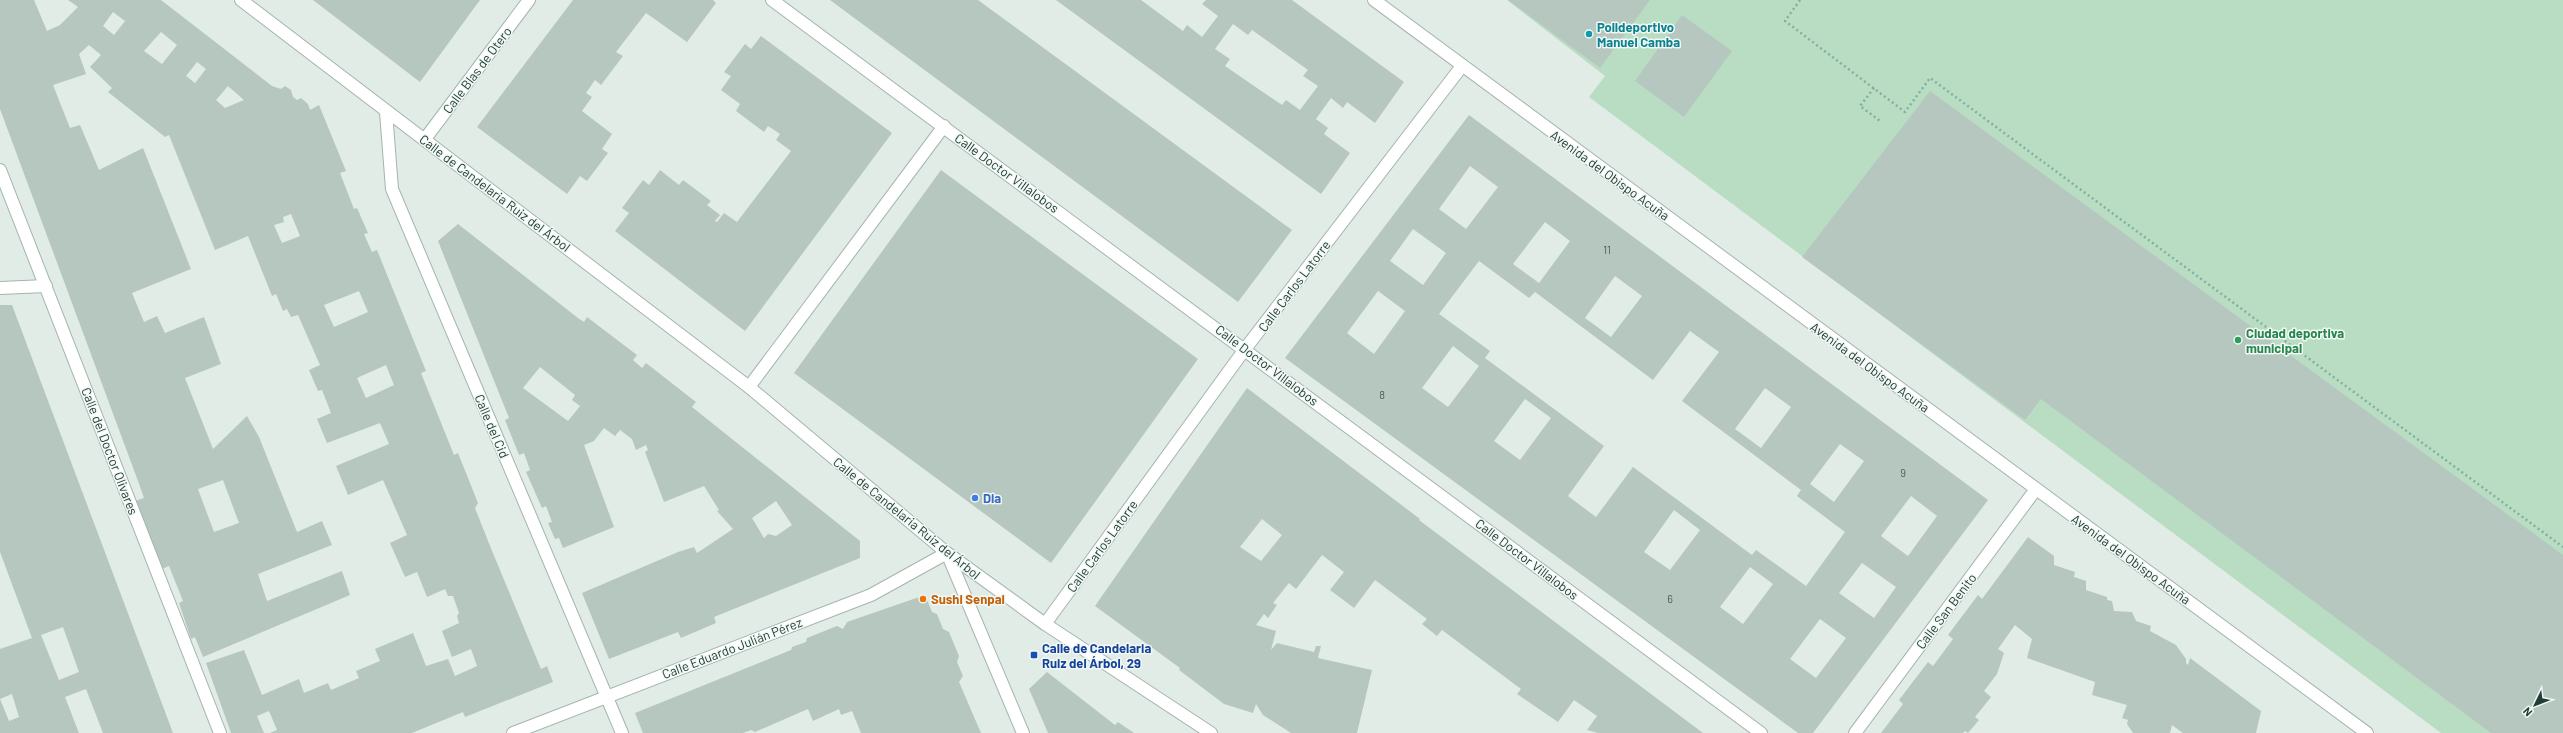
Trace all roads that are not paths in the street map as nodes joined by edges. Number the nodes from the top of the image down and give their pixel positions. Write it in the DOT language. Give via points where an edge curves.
graph roads {
  1 [pos="241,0"];
  2 [pos="529,0"];
  3 [pos="772,0"];
  4 [pos="1374,0"];
  5 [pos="1462,66"];
  6 [pos="386,112"];
  7 [pos="944,126"];
  8 [pos="425,139"];
  9 [pos="0,170"];
  10 [pos="46,286"];
  11 [pos="0,288"];
  12 [pos="1245,349"];
  13 [pos="749,387"];
  14 [pos="2036,489"];
  15 [pos="947,552"];
  16 [pos="1045,624"];
  17 [pos="607,698"];
  18 [pos="220,733"];
  19 [pos="513,733"];
  20 [pos="622,733"];
  21 [pos="1023,733"];
  22 [pos="1211,733"];
  23 [pos="1761,733"];
  24 [pos="1855,733"];
  25 [pos="2367,733"];
  1 -- 6 [label="street, Calle de Candelaria Ruiz del Árbol"];
  2 -- 8 [label="street, Calle Blas de Otero"];
  3 -- 7 [label="street, Calle Doctor Villalobos"];
  4 -- 5 [label="street, Avenida del Obispo Acuña"];
  5 -- 12 [label="street, Calle Carlos Latorre"];
  5 -- 14 [label="street, Avenida del Obispo Acuña"];
  6 -- 8 [label="street, Calle de Candelaria Ruiz del Árbol"];
  6 -- 17 [label="street, Calle del Cid" via="392,188"];
  7 -- 12 [label="street, Calle Doctor Villalobos"];
  7 -- 13 [label="street"];
  8 -- 13 [label="street, Calle de Candelaria Ruiz del Árbol"];
  9 -- 10 [label="street, Calle del Doctor Olivares"];
  10 -- 11 [label="street"];
  10 -- 18 [label="street, Calle del Doctor Olivares"];
  12 -- 16 [label="street, Calle Carlos Latorre"];
  12 -- 23 [label="street, Calle Doctor Villalobos"];
  13 -- 15 [label="street, Calle de Candelaria Ruiz del Árbol"];
  14 -- 24 [label="street, Calle San Benito"];
  14 -- 25 [label="street, Avenida del Obispo Acuña"];
  15 -- 16 [label="street, Calle de Candelaria Ruiz del Árbol"];
  15 -- 17 [label="street, Calle Eduardo Julián Pérez" via="871,595"];
  15 -- 21 [label="street"];
  16 -- 22 [label="street, Calle de Candelaria Ruiz del Árbol"];
  17 -- 19 [label="street, Calle Eduardo Julián Pérez"];
  17 -- 20 [label="street, Calle del Cid"];
}
